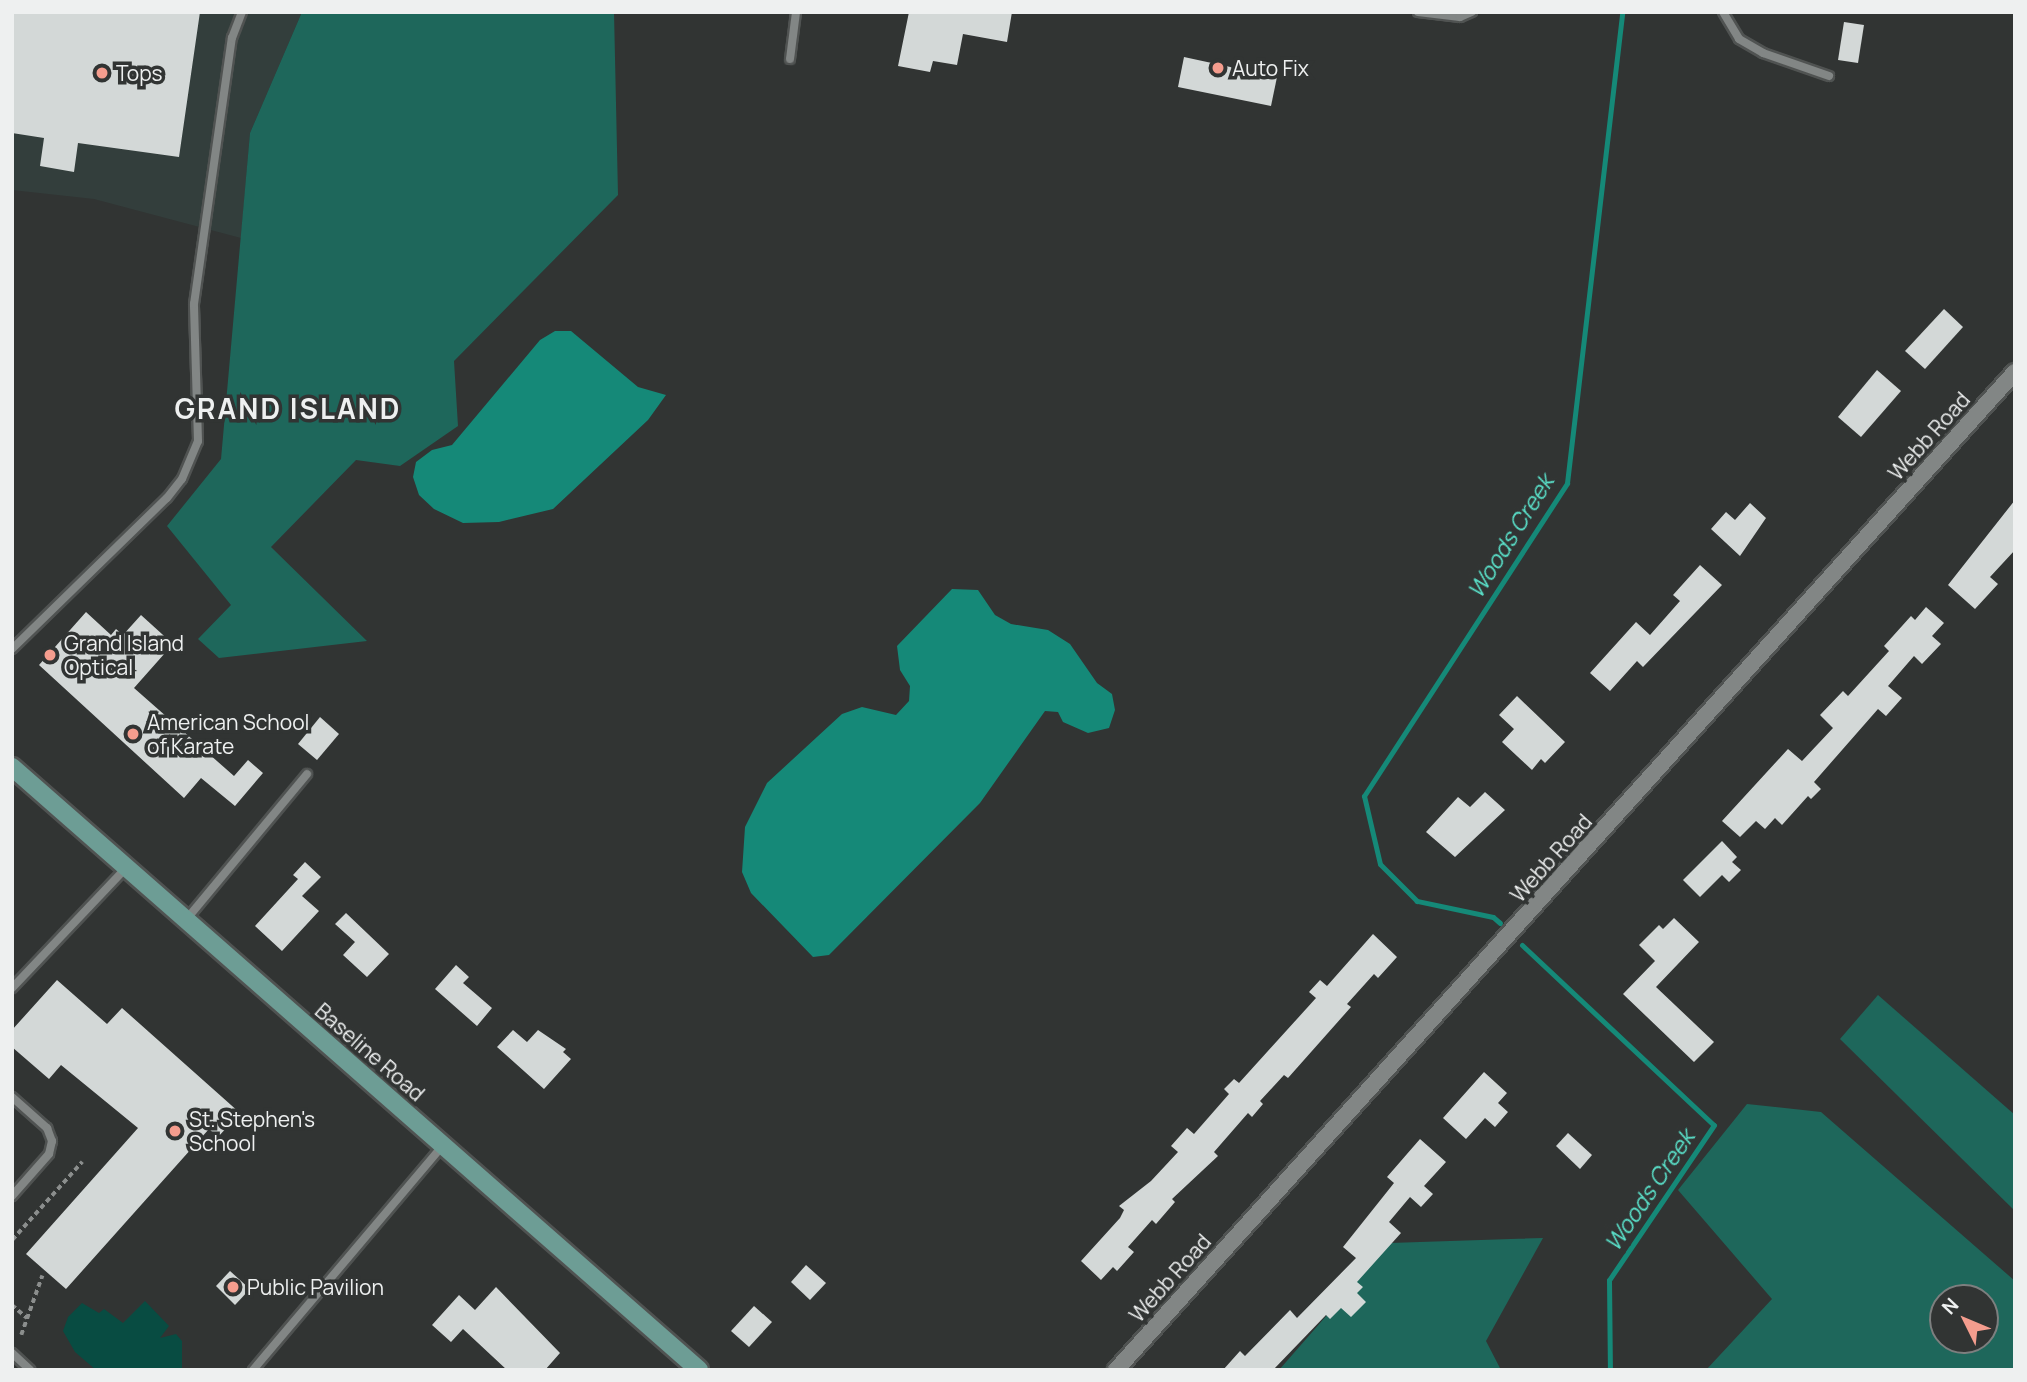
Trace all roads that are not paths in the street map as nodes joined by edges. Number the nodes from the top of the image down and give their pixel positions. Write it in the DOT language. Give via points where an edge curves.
graph roads {
  1 [pos="242,12"];
  2 [pos="796,12"];
  3 [pos="1418,12"];
  4 [pos="1472,12"];
  5 [pos="1723,12"];
  6 [pos="790,60"];
  7 [pos="1829,76"];
  8 [pos="2015,372"];
  9 [pos="12,649"];
  10 [pos="12,767"];
  11 [pos="307,774"];
  12 [pos="126,868"];
  13 [pos="185,921"];
  14 [pos="12,988"];
  15 [pos="12,1097"];
  16 [pos="442,1146"];
  17 [pos="12,1196"];
  18 [pos="12,1353"];
  19 [pos="30,1370"];
  20 [pos="253,1370"];
  21 [pos="699,1370"];
  22 [pos="1115,1370"];
  1 -- 9 [label="lane" via="232,38 194,304 198,441 182,479 167,498"];
  2 -- 6 [label="lane"];
  3 -- 4 [label="lane" via="1460,18"];
  5 -- 7 [label="lane" via="1739,39 1763,53"];
  8 -- 22 [label="street, Webb Road"];
  10 -- 12 [label="street, Baseline Road"];
  11 -- 13 [label="lane"];
  12 -- 13 [label="street, Baseline Road"];
  12 -- 14 [label="lane"];
  13 -- 16 [label="street, Baseline Road"];
  15 -- 17 [label="lane" via="47,1128 52,1141 49,1154"];
  16 -- 20 [label="lane"];
  16 -- 21 [label="street, Baseline Road"];
  18 -- 19 [label="lane"];
}
